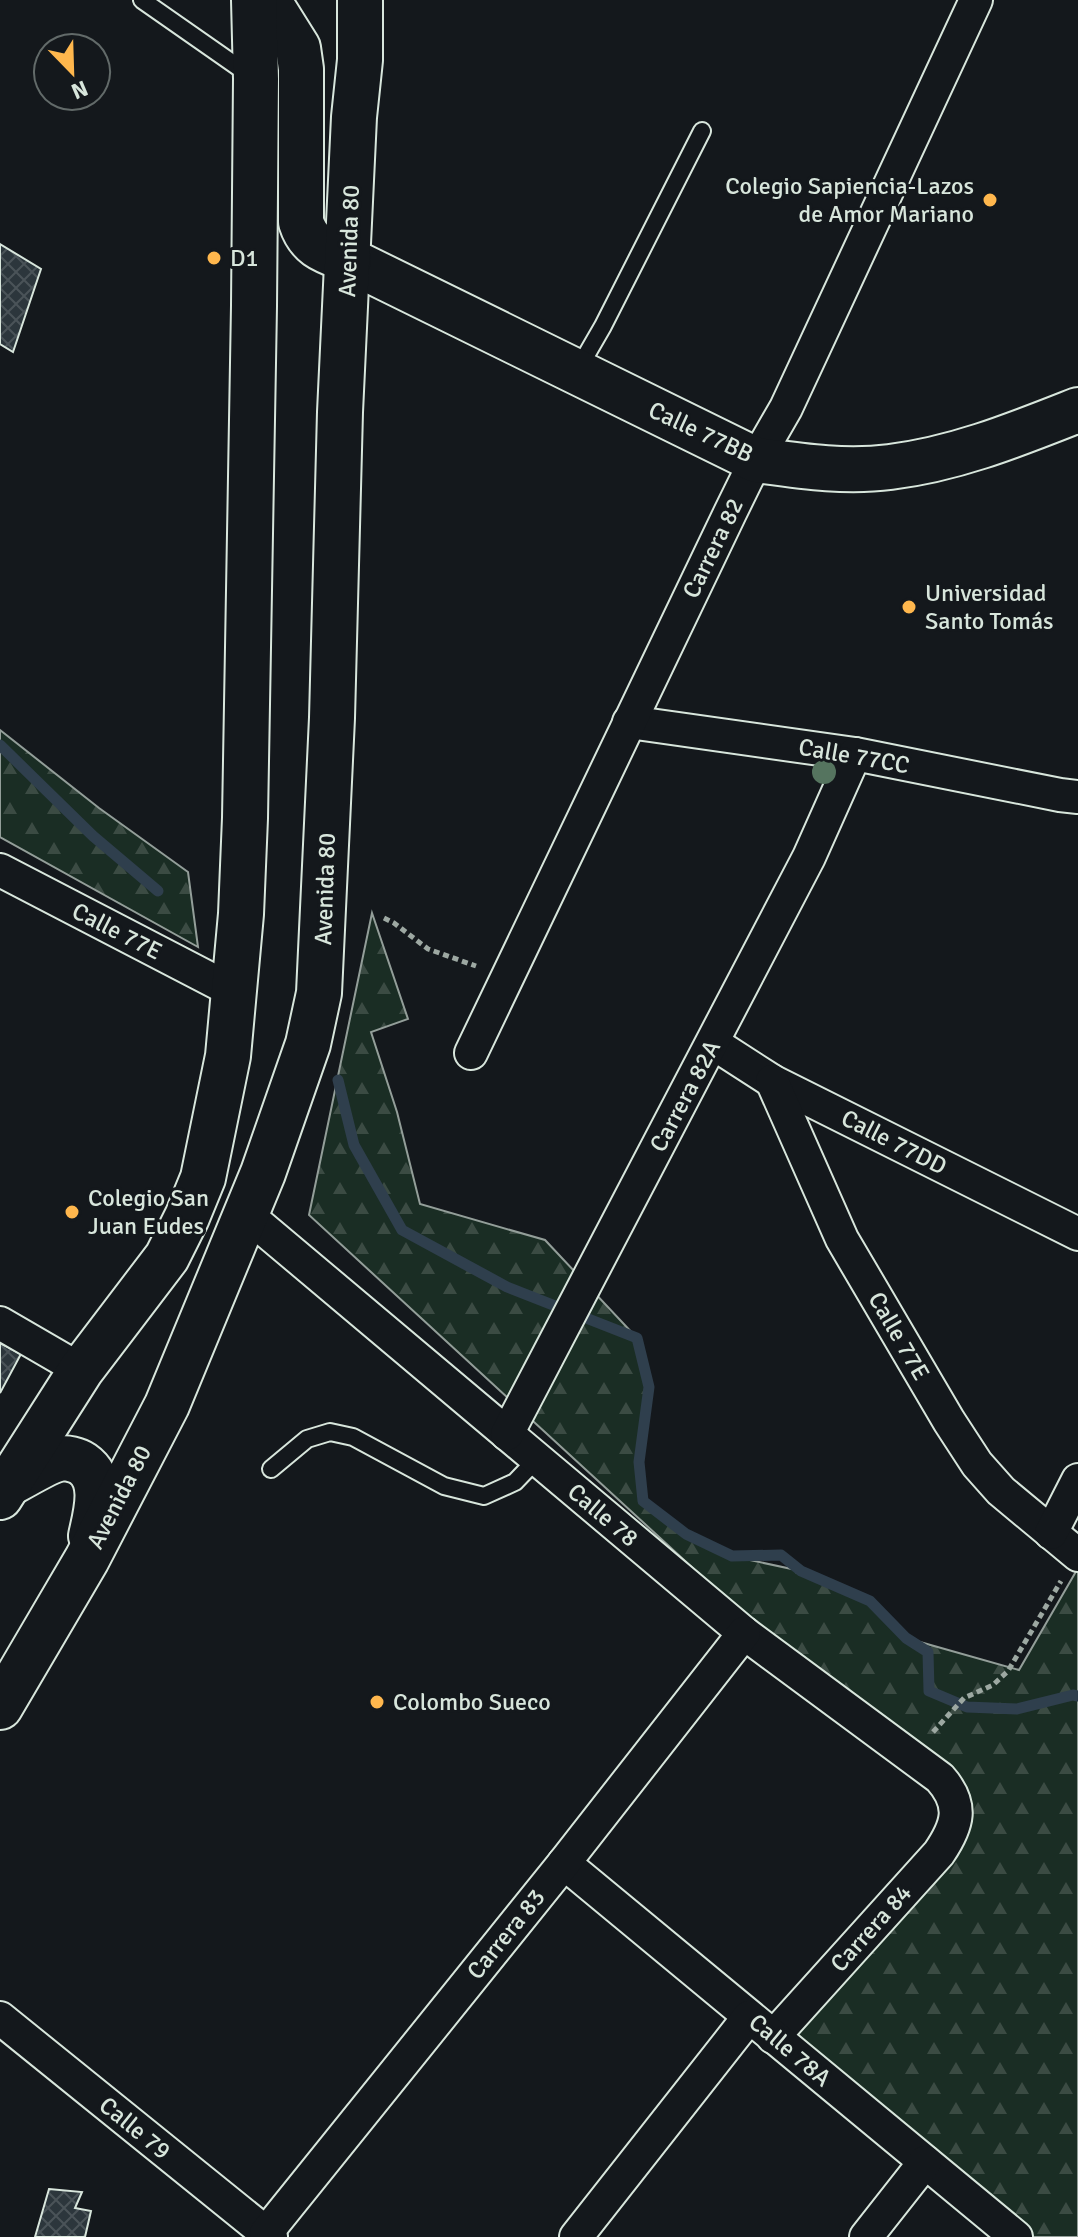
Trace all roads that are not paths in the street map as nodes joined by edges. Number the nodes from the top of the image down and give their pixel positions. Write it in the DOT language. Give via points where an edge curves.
graph roads {
  1 [pos="142,0"];
  2 [pos="254,0"];
  3 [pos="268,0"];
  4 [pos="360,0"];
  5 [pos="976,0"];
  6 [pos="256,79"];
  7 [pos="702,131"];
  8 [pos="349,260"];
  9 [pos="576,372"];
  10 [pos="1078,410"];
  11 [pos="756,460"];
  12 [pos="629,722"];
  13 [pos="855,754"];
  14 [pos="1078,797"];
  15 [pos="0,870"];
  16 [pos="235,992"];
  17 [pos="713,1043"];
  18 [pos="471,1053"];
  19 [pos="772,1081"];
  20 [pos="246,1214"];
  21 [pos="1078,1234"];
  22 [pos="0,1323"];
  23 [pos="81,1370"];
  24 [pos="507,1434"];
  25 [pos="537,1459"];
  26 [pos="271,1469"];
  27 [pos="1078,1480"];
  28 [pos="3,1491"];
  29 [pos="1051,1533"];
  30 [pos="1077,1555"];
  31 [pos="87,1559"];
  32 [pos="744,1633"];
  33 [pos="0,1707"];
  34 [pos="957,1811"];
  35 [pos="564,1863"];
  36 [pos="0,2018"];
  37 [pos="761,2027"];
  38 [pos="925,2162"];
  39 [pos="268,2235"];
  40 [pos="576,2237"];
  41 [pos="866,2237"];
  42 [pos="1016,2237"];
  1 -- 6 [label="lane"];
  2 -- 6 [label="main road"];
  3 -- 8 [label="main road, Calle 77BB" via="298,48 305,235"];
  4 -- 8 [label="main road, Avenida 80"];
  5 -- 11 [label="street, Carrera 82" via="786,408"];
  6 -- 16 [label="main road" via="247,728"];
  7 -- 9 [label="lane"];
  8 -- 9 [label="main road, Calle 77BB"];
  8 -- 20 [label="main road, Avenida 80" via="319,993 308,1044"];
  9 -- 11 [label="main road, Calle 77BB"];
  10 -- 11 [label="main road, Calle 77BB" via="948,457 889,467 825,469"];
  11 -- 12 [label="street, Carrera 82"];
  12 -- 13 [label="street, Calle 77CC"];
  12 -- 18 [label="street, Carrera 82"];
  13 -- 14 [label="street, Calle 77CC"];
  13 -- 17 [label="street, Carrera 82A" via="809,857"];
  15 -- 16 [label="street, Calle 77E"];
  16 -- 23 [label="main road" via="203,1178 167,1257"];
  17 -- 19 [label="street, Calle 77DD"];
  17 -- 24 [label="street, Carrera 82A"];
  19 -- 21 [label="street, Calle 77DD"];
  19 -- 29 [label="street, Calle 77E" via="842,1239 949,1421 1001,1491"];
  20 -- 24 [label="street, Calle 78"];
  20 -- 31 [label="main road, Avenida 80" via="167,1405"];
  22 -- 23 [label="street"];
  23 -- 28 [label="main road"];
  24 -- 25 [label="street, Calle 78"];
  25 -- 26 [label="lane" via="515,1482 484,1496 444,1486 353,1437 330,1432 307,1439"];
  25 -- 32 [label="street, Calle 78"];
  27 -- 29 [label="street"];
  28 -- 31 [label="main road" via="58,1459 86,1466 98,1492"];
  29 -- 30 [label="street, Calle 77E"];
  31 -- 33 [label="main road, Avenida 80"];
  32 -- 34 [label="street, Calle 78" via="940,1778 955,1798"];
  32 -- 35 [label="street, Carrera 83"];
  34 -- 37 [label="street, Carrera 84" via="939,1853"];
  35 -- 37 [label="street, Calle 78A"];
  35 -- 39 [label="street, Carrera 83"];
  36 -- 39 [label="street, Calle 79"];
  37 -- 38 [label="street, Calle 78A"];
  37 -- 40 [label="street, Carrera 84"];
  38 -- 41 [label="street"];
  38 -- 42 [label="street, Calle 78A"];
}
